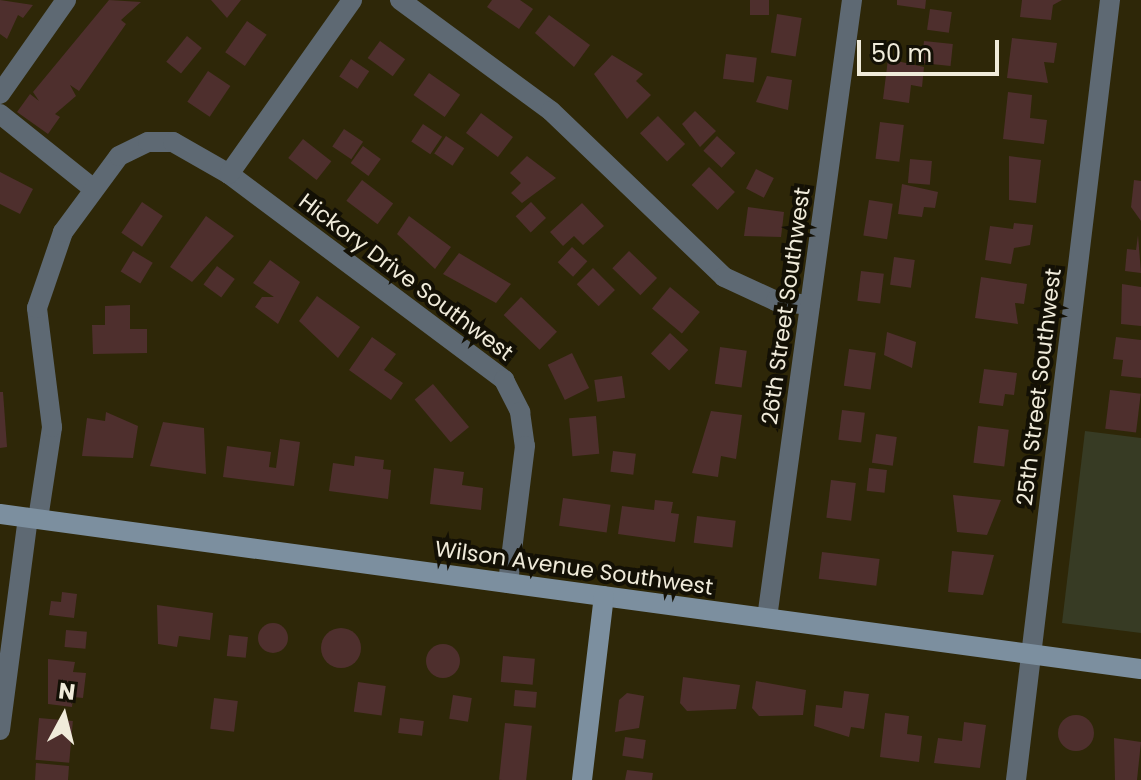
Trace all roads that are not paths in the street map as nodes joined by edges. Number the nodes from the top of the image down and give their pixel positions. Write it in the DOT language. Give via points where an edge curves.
graph roads {
  1 [pos="66,0"];
  2 [pos="352,0"];
  3 [pos="400,0"];
  4 [pos="852,0"];
  5 [pos="1110,0"];
  6 [pos="0,94"];
  7 [pos="0,114"];
  8 [pos="229,174"];
  9 [pos="91,187"];
  10 [pos="810,305"];
  11 [pos="0,514"];
  12 [pos="33,519"];
  13 [pos="508,583"];
  14 [pos="604,596"];
  15 [pos="767,618"];
  16 [pos="1031,654"];
  17 [pos="1141,669"];
  18 [pos="0,730"];
  19 [pos="582,780"];
  20 [pos="1016,780"];
  1 -- 6 [label="street"];
  2 -- 8 [label="street"];
  3 -- 10 [label="street" via="551,111 724,277 776,301"];
  4 -- 10 [label="street, 26th Street Southwest"];
  5 -- 16 [label="street, 25th Street Southwest"];
  7 -- 9 [label="street"];
  8 -- 9 [label="street, Hickory Drive Southwest" via="173,142 148,142 119,156"];
  8 -- 13 [label="street, Hickory Drive Southwest" via="504,380 520,412 525,446"];
  9 -- 12 [label="street, Hickory Drive Southwest" via="63,232 37,308 52,427"];
  10 -- 15 [label="street, 26th Street Southwest"];
  11 -- 12 [label="main road, Wilson Avenue Southwest"];
  12 -- 13 [label="main road, Wilson Avenue Southwest"];
  12 -- 18 [label="street, Hickory Drive Southwest"];
  13 -- 14 [label="main road, Wilson Avenue Southwest"];
  14 -- 15 [label="main road, Wilson Avenue Southwest"];
  14 -- 19 [label="main road"];
  15 -- 16 [label="main road, Wilson Avenue Southwest"];
  16 -- 17 [label="main road, Wilson Avenue Southwest"];
  16 -- 20 [label="street, 25th Street Southwest"];
}
